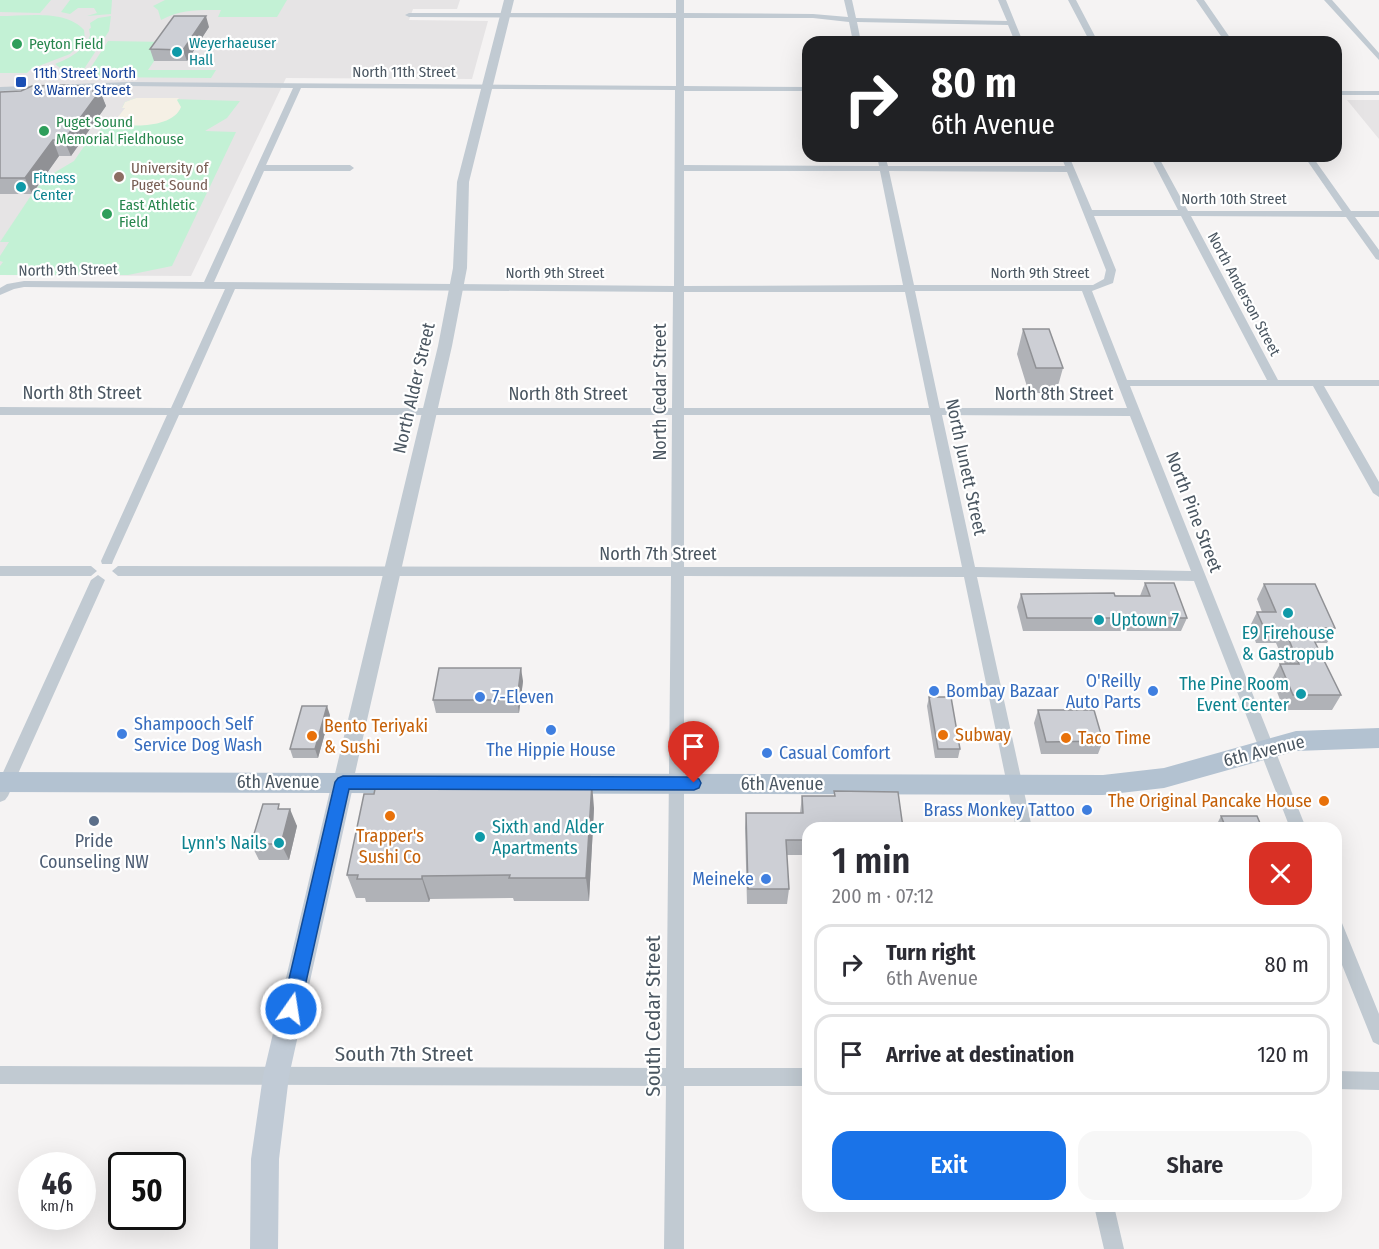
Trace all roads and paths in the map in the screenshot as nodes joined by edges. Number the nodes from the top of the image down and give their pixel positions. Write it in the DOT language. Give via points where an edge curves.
graph roads {
  1 [pos="509,0"];
  2 [pos="680,0"];
  3 [pos="848,0"];
  4 [pos="1002,0"];
  5 [pos="1072,0"];
  6 [pos="1200,0"];
  7 [pos="1328,0"];
  8 [pos="409,15"];
  9 [pos="504,15"];
  10 [pos="680,15"];
  11 [pos="852,18"];
  12 [pos="1011,23"];
  13 [pos="856,36"];
  14 [pos="1016,36"];
  15 [pos="1091,36"];
  16 [pos="1225,36"];
  17 [pos="1379,58"];
  18 [pos="298,84"];
  19 [pos="487,86"];
  20 [pos="680,88"];
  21 [pos="0,89"];
  22 [pos="802,89"];
  23 [pos="1342,93"];
  24 [pos="1379,93"];
  25 [pos="883,162"];
  26 [pos="1067,162"];
  27 [pos="1157,162"];
  28 [pos="1312,162"];
  29 [pos="260,168"];
  30 [pos="350,168"];
  31 [pos="680,168"];
  32 [pos="1070,169"];
  33 [pos="1088,213"];
  34 [pos="1184,213"];
  35 [pos="1348,214"];
  36 [pos="1379,214"];
  37 [pos="1379,257"];
  38 [pos="208,285"];
  39 [pos="231,286"];
  40 [pos="457,288"];
  41 [pos="909,288"];
  42 [pos="679,289"];
  43 [pos="2,290"];
  44 [pos="1086,290"];
  45 [pos="1124,383"];
  46 [pos="1274,383"];
  47 [pos="1317,383"];
  48 [pos="1379,383"];
  49 [pos="0,411"];
  50 [pos="174,412"];
  51 [pos="429,412"];
  52 [pos="678,412"];
  53 [pos="936,412"];
  54 [pos="1136,412"];
  55 [pos="1379,493"];
  56 [pos="107,561"];
  57 [pos="0,571"];
  58 [pos="118,571"];
  59 [pos="391,572"];
  60 [pos="677,572"];
  61 [pos="970,572"];
  62 [pos="95,575"];
  63 [pos="1199,576"];
  64 [pos="1379,738"];
  65 [pos="1267,748"];
  66 [pos="343,782"];
  67 [pos="676,783"];
  68 [pos="1015,786"];
  69 [pos="2,787"];
  70 [pos="1023,822"];
  71 [pos="1296,822"];
  72 [pos="1342,943"];
  73 [pos="1379,1036"];
  74 [pos="0,1075"];
  75 [pos="276,1076"];
  76 [pos="675,1077"];
  77 [pos="802,1077"];
  78 [pos="1342,1080"];
  79 [pos="1379,1081"];
  80 [pos="1105,1212"];
  81 [pos="264,1249"];
  82 [pos="674,1249"];
  83 [pos="1114,1249"];
  1 -- 9 [label="street, North Alder Street"];
  2 -- 10 [label="street, North Cedar Street"];
  3 -- 11 [label="street"];
  4 -- 12 [label="street"];
  5 -- 15 [label="street"];
  6 -- 16 [label="street"];
  7 -- 17 [label="street"];
  8 -- 9 [label="street"];
  9 -- 10 [label="street"];
  9 -- 19 [label="street, North Alder Street"];
  10 -- 11 [label="street"];
  10 -- 20 [label="street, North Cedar Street"];
  11 -- 12 [label="street" via="876,22"];
  11 -- 13 [label="street"];
  12 -- 14 [label="street"];
  18 -- 19 [label="street, North 11th Street"];
  18 -- 21 [label="street, North 11th Street" via="118,84"];
  18 -- 29 [label="street"];
  19 -- 20 [label="street, North 11th Street"];
  19 -- 40 [label="street, North Alder Street" via="461,195"];
  20 -- 22 [label="street, North 11th Street"];
  20 -- 31 [label="street, North Cedar Street"];
  23 -- 24 [label="street"];
  25 -- 31 [label="street"];
  25 -- 32 [label="street"];
  25 -- 41 [label="street, North Junett Street"];
  26 -- 32 [label="street"];
  27 -- 34 [label="street, North Anderson Street"];
  28 -- 35 [label="street"];
  29 -- 30 [label="street"];
  29 -- 38 [label="street"];
  31 -- 42 [label="street, North Cedar Street"];
  32 -- 33 [label="street"];
  33 -- 34 [label="street, North 10th Street"];
  33 -- 44 [label="street, North 9th Street" via="1111,278 1104,285"];
  34 -- 35 [label="street, North 10th Street"];
  34 -- 46 [label="street, North Anderson Street"];
  35 -- 36 [label="street, North 10th Street"];
  35 -- 37 [label="street"];
  38 -- 39 [label="street, North 9th Street"];
  38 -- 43 [label="street, North 9th Street" via="24,284"];
  39 -- 40 [label="street, North 9th Street"];
  39 -- 50 [label="street"];
  40 -- 42 [label="street, North 9th Street"];
  40 -- 51 [label="street, North Alder Street"];
  41 -- 42 [label="street, North 9th Street"];
  41 -- 44 [label="street, North 9th Street"];
  41 -- 53 [label="street, North Junett Street"];
  42 -- 52 [label="street, North Cedar Street"];
  44 -- 45 [label="street, North Pine Street"];
  45 -- 46 [label="street, North 8th Street"];
  45 -- 54 [label="street, North Pine Street"];
  46 -- 47 [label="street, North 8th Street"];
  47 -- 48 [label="street, North 8th Street"];
  47 -- 55 [label="street"];
  49 -- 50 [label="street, North 8th Street"];
  50 -- 51 [label="street, North 8th Street"];
  50 -- 56 [label="street"];
  51 -- 52 [label="street, North 8th Street"];
  51 -- 59 [label="street, North Alder Street"];
  52 -- 53 [label="street, North 8th Street"];
  52 -- 60 [label="street, North Cedar Street"];
  53 -- 54 [label="street, North 8th Street"];
  53 -- 61 [label="street, North Junett Street"];
  54 -- 63 [label="street, North Pine Street"];
  56 -- 58 [label="street" via="118,565"];
  56 -- 62 [label="street" via="99,563"];
  57 -- 62 [label="street"];
  58 -- 59 [label="street, North 7th Street"];
  58 -- 62 [label="street" via="108,579"];
  59 -- 60 [label="street, North 7th Street"];
  59 -- 66 [label="street, North Alder Street"];
  60 -- 61 [label="street, North 7th Street"];
  60 -- 67 [label="street, North Cedar Street"];
  61 -- 63 [label="street, North 7th Street"];
  61 -- 68 [label="street, North Junett Street"];
  62 -- 69 [label="street"];
  63 -- 65 [label="street, North Pine Street"];
  64 -- 65 [label="main road, 6th Avenue" via="1307,739"];
  65 -- 68 [label="main road, 6th Avenue" via="1136,783"];
  65 -- 71 [label="street, North Pine Street"];
  66 -- 67 [label="main road, 6th Avenue"];
  66 -- 69 [label="main road, 6th Avenue"];
  66 -- 75 [label="main road"];
  67 -- 68 [label="main road, 6th Avenue"];
  67 -- 76 [label="street, South Cedar Street"];
  68 -- 70 [label="street, North Junett Street"];
  72 -- 73 [label="street"];
  74 -- 75 [label="street, South 7th Street"];
  75 -- 76 [label="street, South 7th Street"];
  75 -- 81 [label="main road" via="265,1159"];
  76 -- 77 [label="street, South 7th Street"];
  76 -- 82 [label="street, South Cedar Street"];
  78 -- 79 [label="street"];
  80 -- 83 [label="street"];
}
